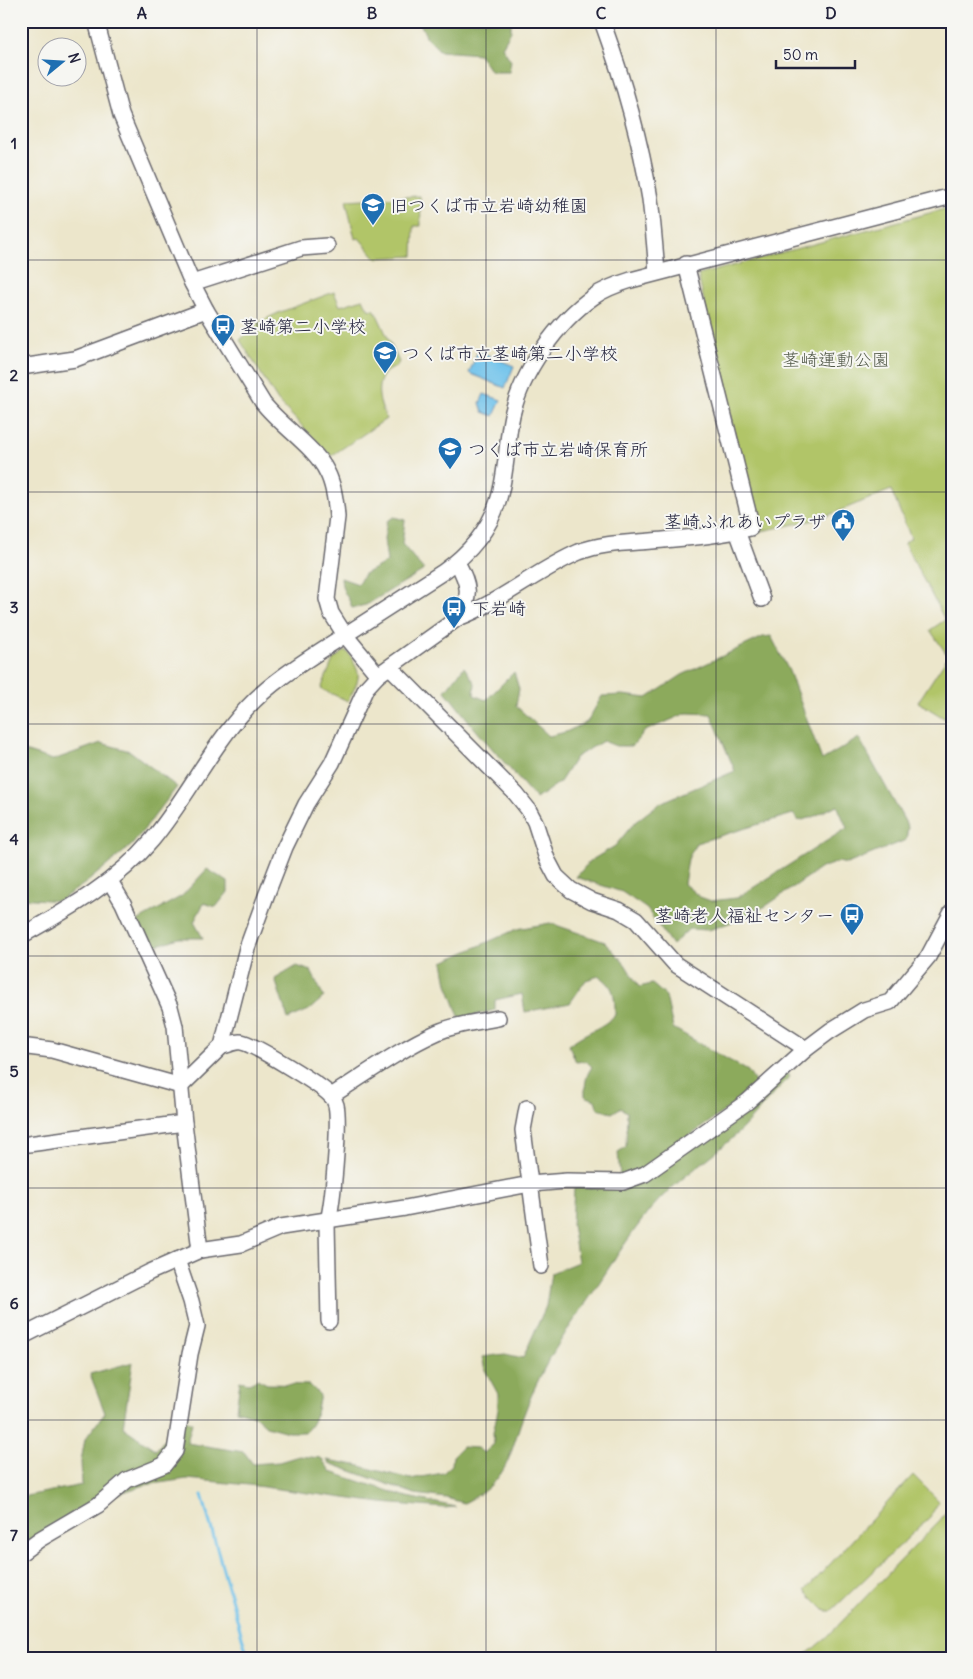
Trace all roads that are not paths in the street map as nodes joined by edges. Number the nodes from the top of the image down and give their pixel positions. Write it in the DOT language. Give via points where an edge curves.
graph roads {
  1 [pos="96,21"];
  2 [pos="602,21"];
  3 [pos="952,196"];
  4 [pos="327,246"];
  5 [pos="686,264"];
  6 [pos="657,272"];
  7 [pos="192,283"];
  8 [pos="206,310"];
  9 [pos="21,366"];
  10 [pos="737,531"];
  11 [pos="457,562"];
  12 [pos="762,600"];
  13 [pos="458,618"];
  14 [pos="345,635"];
  15 [pos="384,671"];
  16 [pos="110,881"];
  17 [pos="952,912"];
  18 [pos="21,936"];
  19 [pos="498,1018"];
  20 [pos="222,1046"];
  21 [pos="21,1048"];
  22 [pos="806,1049"];
  23 [pos="181,1086"];
  24 [pos="331,1096"];
  25 [pos="528,1108"];
  26 [pos="184,1123"];
  27 [pos="21,1145"];
  28 [pos="530,1184"];
  29 [pos="328,1219"];
  30 [pos="200,1250"];
  31 [pos="176,1260"];
  32 [pos="540,1266"];
  33 [pos="329,1321"];
  34 [pos="21,1338"];
  35 [pos="21,1553"];
  1 -- 7 [label="street" via="122,115"];
  2 -- 6 [label="street" via="632,115 650,200"];
  3 -- 5 [label="street"];
  4 -- 7 [label="street" via="301,248"];
  5 -- 6 [label="street"];
  5 -- 10 [label="street" via="751,524 750,528"];
  6 -- 11 [label="street" via="610,287 594,296 574,311 548,342 523,385 513,413 498,502 481,535"];
  7 -- 8 [label="street"];
  8 -- 9 [label="street" via="74,359"];
  8 -- 14 [label="street" via="263,403 328,473 337,507 328,599 331,613"];
  10 -- 12 [label="street"];
  10 -- 13 [label="street" via="603,545 580,552"];
  11 -- 13 [label="street" via="468,588 464,609"];
  11 -- 14 [label="street"];
  13 -- 15 [label="street"];
  14 -- 15 [label="street"];
  14 -- 16 [label="street" via="291,670 247,708 152,840"];
  15 -- 20 [label="street" via="366,688 332,763 306,804 285,847 247,948"];
  15 -- 22 [label="street" via="516,794 535,822 556,876 571,890 636,920 675,964"];
  16 -- 18 [label="street"];
  16 -- 23 [label="street" via="124,903 170,1007"];
  17 -- 22 [label="street" via="928,957 890,1002 846,1020"];
  19 -- 24 [label="street" via="438,1032"];
  20 -- 23 [label="street"];
  20 -- 24 [label="street" via="241,1042 261,1050"];
  21 -- 23 [label="street" via="52,1050"];
  22 -- 28 [label="street" via="747,1102 645,1174 623,1182"];
  23 -- 26 [label="street"];
  24 -- 29 [label="street" via="336,1104 337,1120"];
  25 -- 28 [label="street" via="523,1130"];
  26 -- 27 [label="street"];
  26 -- 30 [label="street"];
  28 -- 29 [label="street"];
  28 -- 32 [label="street"];
  29 -- 30 [label="street" via="280,1227 240,1244"];
  29 -- 33 [label="street"];
  30 -- 31 [label="street"];
  31 -- 34 [label="street"];
  31 -- 35 [label="street" via="197,1326 175,1451 164,1465 127,1480 98,1505"];
}
